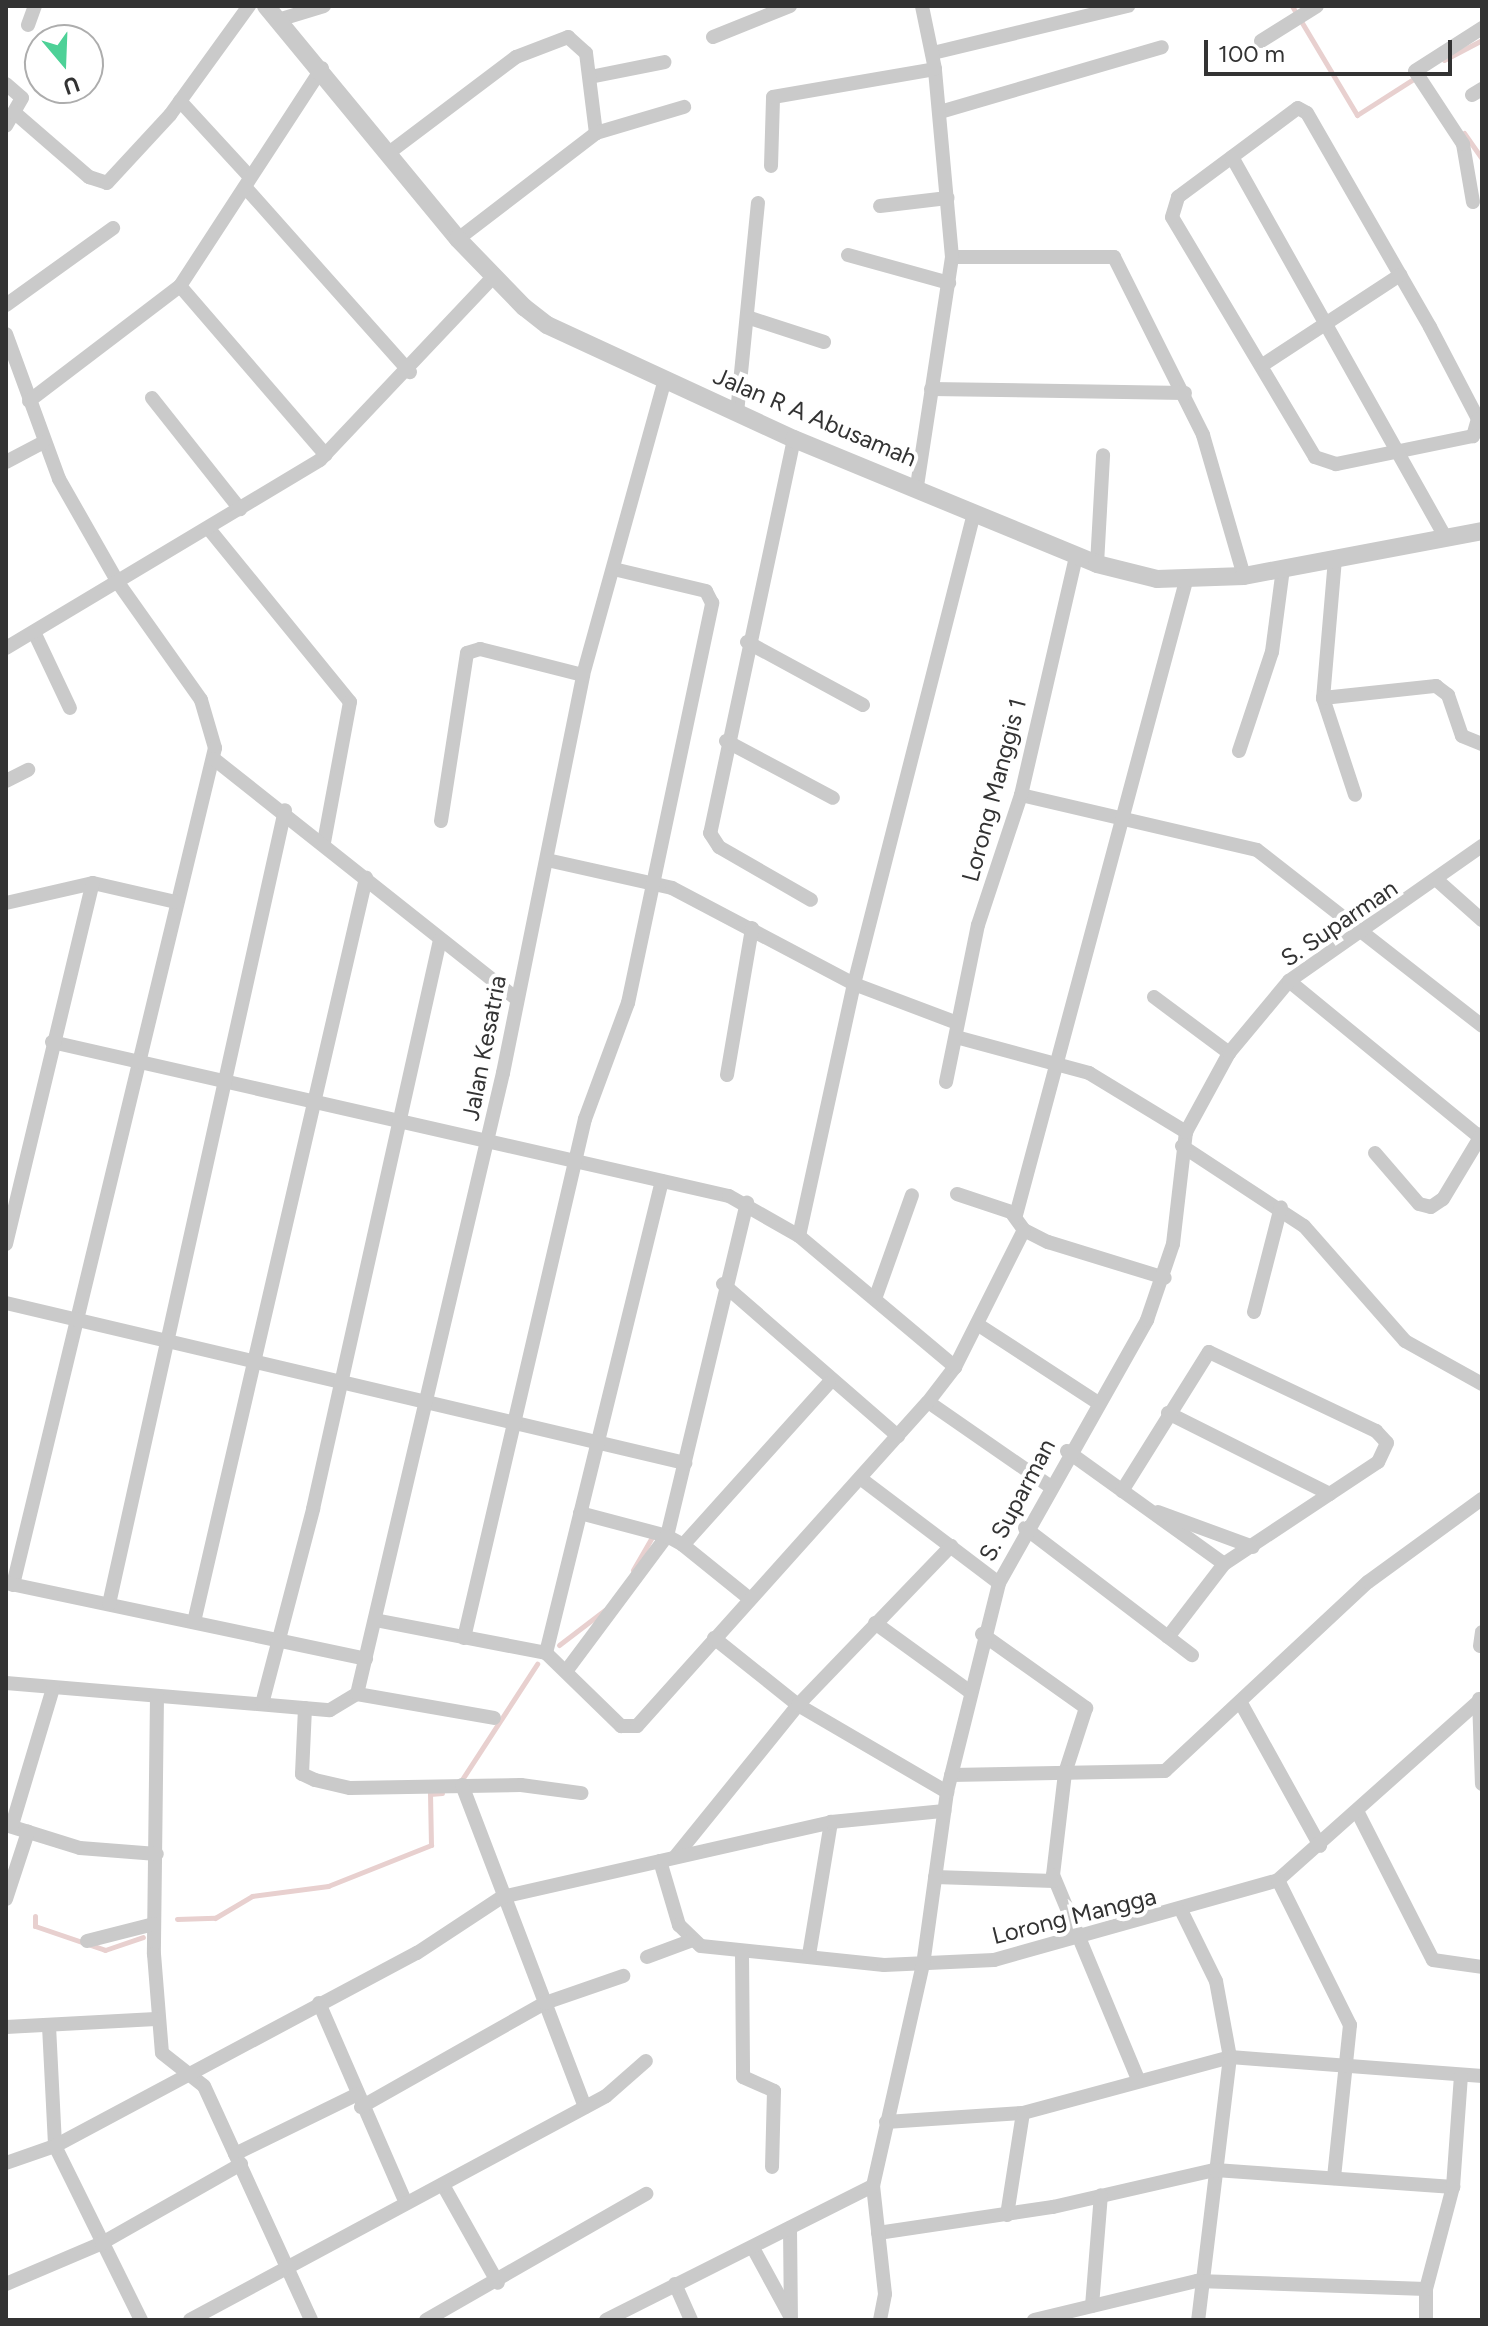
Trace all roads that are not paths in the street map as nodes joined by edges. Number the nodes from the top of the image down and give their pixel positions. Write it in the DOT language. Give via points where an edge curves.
graph roads {
  1 [pos="249,6"];
  2 [pos="324,6"];
  3 [pos="790,6"];
  4 [pos="922,6"];
  5 [pos="1128,6"];
  6 [pos="1317,6"];
  7 [pos="272,13"];
  8 [pos="1482,28"];
  9 [pos="713,37"];
  10 [pos="1261,41"];
  11 [pos="1162,47"];
  12 [pos="933,53"];
  13 [pos="665,62"];
  14 [pos="322,68"];
  15 [pos="935,69"];
  16 [pos="590,77"];
  17 [pos="6,84"];
  18 [pos="180,101"];
  19 [pos="684,107"];
  20 [pos="940,112"];
  21 [pos="11,120"];
  22 [pos="596,133"];
  23 [pos="390,152"];
  24 [pos="1232,157"];
  25 [pos="771,166"];
  26 [pos="247,182"];
  27 [pos="948,198"];
  28 [pos="1473,202"];
  29 [pos="758,203"];
  30 [pos="880,206"];
  31 [pos="113,228"];
  32 [pos="458,239"];
  33 [pos="848,255"];
  34 [pos="952,257"];
  35 [pos="1400,275"];
  36 [pos="492,278"];
  37 [pos="949,283"];
  38 [pos="180,286"];
  39 [pos="6,305"];
  40 [pos="747,317"];
  41 [pos="1330,322"];
  42 [pos="6,334"];
  43 [pos="824,342"];
  44 [pos="1264,364"];
  45 [pos="410,372"];
  46 [pos="665,380"];
  47 [pos="931,389"];
  48 [pos="1185,393"];
  49 [pos="152,398"];
  50 [pos="29,401"];
  51 [pos="737,413"];
  52 [pos="794,439"];
  53 [pos="42,443"];
  54 [pos="1402,450"];
  55 [pos="326,455"];
  56 [pos="1103,455"];
  57 [pos="6,462"];
  58 [pos="917,486"];
  59 [pos="240,509"];
  60 [pos="974,512"];
  61 [pos="209,529"];
  62 [pos="1482,531"];
  63 [pos="1446,538"];
  64 [pos="1076,556"];
  65 [pos="1335,559"];
  66 [pos="1097,564"];
  67 [pos="614,569"];
  68 [pos="1283,569"];
  69 [pos="1244,576"];
  70 [pos="1186,581"];
  71 [pos="119,584"];
  72 [pos="34,632"];
  73 [pos="747,642"];
  74 [pos="6,648"];
  75 [pos="583,675"];
  76 [pos="1323,698"];
  77 [pos="863,705"];
  78 [pos="70,708"];
  79 [pos="726,741"];
  80 [pos="1482,744"];
  81 [pos="1239,751"];
  82 [pos="214,759"];
  83 [pos="28,770"];
  84 [pos="6,781"];
  85 [pos="1021,795"];
  86 [pos="1355,795"];
  87 [pos="833,798"];
  88 [pos="285,810"];
  89 [pos="441,821"];
  90 [pos="1120,822"];
  91 [pos="324,842"];
  92 [pos="1482,846"];
  93 [pos="547,860"];
  94 [pos="366,878"];
  95 [pos="1438,881"];
  96 [pos="93,883"];
  97 [pos="653,883"];
  98 [pos="811,900"];
  99 [pos="176,902"];
  100 [pos="6,903"];
  101 [pos="1482,920"];
  102 [pos="752,928"];
  103 [pos="1361,935"];
  104 [pos="440,940"];
  105 [pos="1289,981"];
  106 [pos="854,984"];
  107 [pos="514,997"];
  108 [pos="1154,997"];
  109 [pos="1482,1026"];
  110 [pos="957,1030"];
  111 [pos="52,1042"];
  112 [pos="1229,1053"];
  113 [pos="138,1063"];
  114 [pos="1060,1064"];
  115 [pos="727,1075"];
  116 [pos="946,1082"];
  117 [pos="228,1083"];
  118 [pos="317,1106"];
  119 [pos="400,1124"];
  120 [pos="1481,1137"];
  121 [pos="1184,1139"];
  122 [pos="487,1143"];
  123 [pos="1375,1153"];
  124 [pos="576,1163"];
  125 [pos="662,1181"];
  126 [pos="957,1194"];
  127 [pos="912,1195"];
  128 [pos="747,1202"];
  129 [pos="1281,1207"];
  130 [pos="1016,1215"];
  131 [pos="1024,1230"];
  132 [pos="799,1236"];
  133 [pos="6,1244"];
  134 [pos="1165,1278"];
  135 [pos="723,1284"];
  136 [pos="875,1299"];
  137 [pos="6,1303"];
  138 [pos="1254,1312"];
  139 [pos="79,1321"];
  140 [pos="977,1324"];
  141 [pos="165,1340"];
  142 [pos="255,1366"];
  143 [pos="955,1367"];
  144 [pos="829,1383"];
  145 [pos="1482,1384"];
  146 [pos="341,1386"];
  147 [pos="1098,1403"];
  148 [pos="426,1405"];
  149 [pos="934,1406"];
  150 [pos="1168,1413"];
  151 [pos="515,1426"];
  152 [pos="898,1436"];
  153 [pos="597,1445"];
  154 [pos="1067,1451"];
  155 [pos="685,1463"];
  156 [pos="860,1478"];
  157 [pos="1048,1485"];
  158 [pos="1122,1491"];
  159 [pos="1330,1494"];
  160 [pos="1480,1507"];
  161 [pos="1146,1509"];
  162 [pos="580,1513"];
  163 [pos="1025,1528"];
  164 [pos="667,1536"];
  165 [pos="683,1545"];
  166 [pos="951,1546"];
  167 [pos="1253,1547"];
  168 [pos="1224,1564"];
  169 [pos="999,1583"];
  170 [pos="9,1584"];
  171 [pos="750,1599"];
  172 [pos="109,1604"];
  173 [pos="375,1620"];
  174 [pos="194,1622"];
  175 [pos="875,1623"];
  176 [pos="982,1634"];
  177 [pos="1168,1637"];
  178 [pos="464,1638"];
  179 [pos="714,1638"];
  180 [pos="279,1641"];
  181 [pos="546,1653"];
  182 [pos="1192,1655"];
  183 [pos="366,1659"];
  184 [pos="567,1670"];
  185 [pos="6,1683"];
  186 [pos="53,1688"];
  187 [pos="969,1691"];
  188 [pos="357,1694"];
  189 [pos="157,1696"];
  190 [pos="1480,1699"];
  191 [pos="262,1704"];
  192 [pos="798,1705"];
  193 [pos="1242,1705"];
  194 [pos="305,1708"];
  195 [pos="494,1718"];
  196 [pos="1065,1773"];
  197 [pos="951,1775"];
  198 [pos="1482,1784"];
  199 [pos="462,1785"];
  200 [pos="947,1792"];
  201 [pos="581,1793"];
  202 [pos="944,1811"];
  203 [pos="1357,1811"];
  204 [pos="831,1822"];
  205 [pos="9,1825"];
  206 [pos="28,1832"];
  207 [pos="1320,1846"];
  208 [pos="157,1854"];
  209 [pos="668,1859"];
  210 [pos="935,1877"];
  211 [pos="1278,1880"];
  212 [pos="1054,1881"];
  213 [pos="502,1897"];
  214 [pos="6,1899"];
  215 [pos="1182,1912"];
  216 [pos="154,1924"];
  217 [pos="87,1941"];
  218 [pos="690,1941"];
  219 [pos="1076,1942"];
  220 [pos="742,1953"];
  221 [pos="809,1955"];
  222 [pos="647,1957"];
  223 [pos="923,1965"];
  224 [pos="1482,1967"];
  225 [pos="623,1976"];
  226 [pos="319,2003"];
  227 [pos="545,2003"];
  228 [pos="156,2019"];
  229 [pos="49,2026"];
  230 [pos="6,2027"];
  231 [pos="1230,2057"];
  232 [pos="646,2061"];
  233 [pos="186,2070"];
  234 [pos="1344,2070"];
  235 [pos="1461,2075"];
  236 [pos="1482,2076"];
  237 [pos="1138,2079"];
  238 [pos="358,2101"];
  239 [pos="585,2107"];
  240 [pos="1023,2113"];
  241 [pos="886,2122"];
  242 [pos="55,2146"];
  243 [pos="238,2159"];
  244 [pos="6,2163"];
  245 [pos="772,2167"];
  246 [pos="1215,2170"];
  247 [pos="1334,2178"];
  248 [pos="443,2185"];
  249 [pos="873,2186"];
  250 [pos="1453,2187"];
  251 [pos="646,2194"];
  252 [pos="1101,2195"];
  253 [pos="406,2203"];
  254 [pos="1007,2215"];
  255 [pos="790,2228"];
  256 [pos="878,2233"];
  257 [pos="102,2243"];
  258 [pos="753,2248"];
  259 [pos="288,2264"];
  260 [pos="1197,2281"];
  261 [pos="498,2283"];
  262 [pos="6,2284"];
  263 [pos="675,2284"];
  264 [pos="1426,2289"];
  265 [pos="1092,2306"];
  266 [pos="791,2319"];
  267 [pos="141,2320"];
  268 [pos="190,2320"];
  269 [pos="311,2320"];
  270 [pos="426,2320"];
  271 [pos="606,2320"];
  272 [pos="691,2320"];
  273 [pos="880,2320"];
  274 [pos="1034,2320"];
  275 [pos="1198,2320"];
  276 [pos="1426,2320"];
  1 -- 18 [label="street"];
  2 -- 7 [label="street"];
  3 -- 9 [label="street"];
  4 -- 12 [label="street"];
  5 -- 12 [label="street"];
  6 -- 10 [label="street"];
  7 -- 14 [label="street, Jalan R A Abusamah"];
  8 -- 28 [label="street" via="1417,76 1465,148"];
  11 -- 20 [label="street"];
  12 -- 15 [label="street"];
  13 -- 16 [label="street"];
  14 -- 23 [label="street, Jalan R A Abusamah"];
  14 -- 26 [label="street"];
  15 -- 20 [label="street"];
  15 -- 25 [label="street" via="773,97"];
  16 -- 22 [label="street"];
  16 -- 23 [label="street" via="581,44 557,39 516,57"];
  17 -- 21 [label="street" via="20,91"];
  18 -- 21 [label="street" via="124,169 100,184"];
  18 -- 26 [label="street"];
  19 -- 22 [label="street"];
  20 -- 27 [label="street"];
  22 -- 32 [label="street"];
  23 -- 32 [label="street, Jalan R A Abusamah"];
  24 -- 35 [label="street" via="1304,109"];
  24 -- 41 [label="street"];
  24 -- 44 [label="street" via="1169,211"];
  26 -- 38 [label="street"];
  26 -- 45 [label="street"];
  27 -- 30 [label="street"];
  27 -- 34 [label="street"];
  29 -- 40 [label="street"];
  31 -- 39 [label="street"];
  32 -- 36 [label="street, Jalan R A Abusamah"];
  33 -- 37 [label="street"];
  34 -- 37 [label="street"];
  34 -- 48 [label="street" via="1114,257"];
  35 -- 41 [label="street"];
  35 -- 54 [label="street" via="1479,425 1473,436"];
  36 -- 45 [label="street"];
  36 -- 46 [label="street, Jalan R A Abusamah" via="547,325"];
  37 -- 47 [label="street"];
  38 -- 50 [label="street"];
  38 -- 55 [label="street"];
  40 -- 43 [label="street"];
  40 -- 51 [label="street"];
  41 -- 44 [label="street"];
  41 -- 54 [label="street"];
  42 -- 50 [label="street"];
  44 -- 54 [label="street" via="1320,460"];
  45 -- 55 [label="street"];
  46 -- 51 [label="street, Jalan R A Abusamah"];
  46 -- 67 [label="street, Jalan Kesatria"];
  47 -- 48 [label="street"];
  47 -- 58 [label="street"];
  48 -- 69 [label="street"];
  49 -- 59 [label="street"];
  50 -- 53 [label="street"];
  51 -- 52 [label="street, Jalan R A Abusamah"];
  52 -- 58 [label="street, Jalan R A Abusamah"];
  52 -- 73 [label="street"];
  53 -- 57 [label="street"];
  53 -- 71 [label="street"];
  54 -- 63 [label="street"];
  55 -- 59 [label="street"];
  56 -- 66 [label="street"];
  58 -- 60 [label="street, Jalan R A Abusamah"];
  59 -- 61 [label="street"];
  60 -- 64 [label="street, Jalan R A Abusamah"];
  60 -- 106 [label="street"];
  61 -- 71 [label="street"];
  61 -- 91 [label="street" via="350,702"];
  62 -- 63 [label="street, Jalan R A Abusamah"];
  63 -- 65 [label="street, Jalan R A Abusamah"];
  64 -- 66 [label="street, Jalan R A Abusamah"];
  64 -- 85 [label="street, Lorong Manggis 1"];
  65 -- 68 [label="street, Jalan R A Abusamah"];
  65 -- 76 [label="street"];
  66 -- 70 [label="street, Jalan R A Abusamah"];
  67 -- 75 [label="street, Jalan Kesatria"];
  67 -- 97 [label="street" via="706,591 712,600"];
  68 -- 69 [label="street, Jalan R A Abusamah"];
  68 -- 81 [label="street" via="1272,652"];
  69 -- 70 [label="street, Jalan R A Abusamah"];
  70 -- 90 [label="street"];
  71 -- 72 [label="street"];
  71 -- 82 [label="street" via="201,700"];
  72 -- 74 [label="street"];
  72 -- 78 [label="street"];
  73 -- 77 [label="street"];
  73 -- 79 [label="street"];
  75 -- 89 [label="street" via="480,649 467,653"];
  75 -- 93 [label="street, Jalan Kesatria"];
  76 -- 80 [label="street" via="1436,686 1448,695 1462,736"];
  76 -- 86 [label="street"];
  79 -- 87 [label="street"];
  79 -- 98 [label="street" via="711,839"];
  82 -- 88 [label="street"];
  82 -- 99 [label="street"];
  83 -- 84 [label="street"];
  85 -- 90 [label="street"];
  85 -- 110 [label="street, Lorong Manggis 1" via="978,925"];
  88 -- 91 [label="street"];
  88 -- 117 [label="street"];
  90 -- 103 [label="street" via="1257,850 1297,875"];
  90 -- 114 [label="street"];
  91 -- 94 [label="street"];
  92 -- 95 [label="street, S. Suparman"];
  93 -- 97 [label="street"];
  93 -- 107 [label="street, Jalan Kesatria"];
  94 -- 104 [label="street"];
  94 -- 118 [label="street"];
  95 -- 101 [label="street"];
  95 -- 103 [label="street, S. Suparman"];
  96 -- 99 [label="street"];
  96 -- 100 [label="street"];
  96 -- 111 [label="street"];
  97 -- 102 [label="street"];
  97 -- 124 [label="street" via="628,1003 599,1069"];
  99 -- 113 [label="street"];
  102 -- 106 [label="street"];
  102 -- 115 [label="street"];
  103 -- 105 [label="street, S. Suparman"];
  103 -- 109 [label="street"];
  104 -- 107 [label="street"];
  104 -- 119 [label="street"];
  105 -- 112 [label="street, S. Suparman"];
  105 -- 120 [label="street"];
  106 -- 110 [label="street"];
  106 -- 132 [label="street"];
  107 -- 122 [label="street, Jalan Kesatria"];
  108 -- 112 [label="street"];
  110 -- 114 [label="street"];
  110 -- 116 [label="street, Lorong Manggis 1"];
  111 -- 113 [label="street"];
  111 -- 133 [label="street"];
  112 -- 121 [label="street, S. Suparman"];
  113 -- 117 [label="street"];
  113 -- 139 [label="street"];
  114 -- 121 [label="street" via="1113,1083"];
  114 -- 130 [label="street"];
  117 -- 118 [label="street"];
  117 -- 141 [label="street"];
  118 -- 119 [label="street"];
  118 -- 142 [label="street"];
  119 -- 122 [label="street"];
  119 -- 146 [label="street"];
  120 -- 123 [label="street" via="1443,1199 1431,1207 1419,1204"];
  121 -- 129 [label="street"];
  121 -- 134 [label="street, S. Suparman"];
  122 -- 124 [label="street"];
  122 -- 148 [label="street, Jalan Kesatria"];
  124 -- 125 [label="street"];
  124 -- 151 [label="street"];
  125 -- 128 [label="street"];
  125 -- 153 [label="street"];
  126 -- 130 [label="street"];
  127 -- 136 [label="street"];
  128 -- 132 [label="street"];
  128 -- 135 [label="street"];
  129 -- 138 [label="street"];
  129 -- 145 [label="street" via="1391,1328"];
  130 -- 131 [label="street"];
  131 -- 134 [label="street"];
  131 -- 140 [label="street"];
  132 -- 136 [label="street"];
  134 -- 147 [label="street, S. Suparman"];
  135 -- 144 [label="street"];
  135 -- 155 [label="street"];
  136 -- 143 [label="street"];
  137 -- 139 [label="street"];
  139 -- 141 [label="street"];
  139 -- 170 [label="street"];
  140 -- 143 [label="street"];
  140 -- 147 [label="street"];
  141 -- 142 [label="street"];
  141 -- 172 [label="street"];
  142 -- 146 [label="street"];
  142 -- 174 [label="street"];
  143 -- 152 [label="street"];
  144 -- 152 [label="street"];
  144 -- 165 [label="street"];
  146 -- 148 [label="street"];
  146 -- 180 [label="street"];
  147 -- 154 [label="street, S. Suparman"];
  148 -- 151 [label="street"];
  148 -- 173 [label="street, Jalan Kesatria"];
  149 -- 157 [label="street"];
  150 -- 158 [label="street"];
  150 -- 159 [label="street"];
  150 -- 159 [label="street" via="1197,1361 1216,1352 1381,1434 1384,1457"];
  151 -- 153 [label="street"];
  151 -- 178 [label="street"];
  152 -- 156 [label="street"];
  153 -- 155 [label="street"];
  153 -- 162 [label="street"];
  154 -- 157 [label="street, S. Suparman"];
  154 -- 158 [label="street"];
  155 -- 164 [label="street"];
  156 -- 166 [label="street"];
  156 -- 171 [label="street"];
  157 -- 163 [label="street, S. Suparman"];
  158 -- 161 [label="street"];
  159 -- 167 [label="street"];
  160 -- 193 [label="street" via="1368,1582"];
  161 -- 167 [label="street"];
  161 -- 168 [label="street"];
  162 -- 164 [label="street"];
  162 -- 181 [label="street"];
  163 -- 169 [label="street, S. Suparman"];
  163 -- 177 [label="street"];
  164 -- 165 [label="street"];
  164 -- 184 [label="street"];
  165 -- 171 [label="street"];
  166 -- 169 [label="street"];
  166 -- 175 [label="street"];
  167 -- 168 [label="street"];
  168 -- 177 [label="street"];
  169 -- 176 [label="street, S. Suparman"];
  170 -- 172 [label="street"];
  171 -- 179 [label="street"];
  172 -- 174 [label="street"];
  173 -- 178 [label="street"];
  173 -- 183 [label="street, Jalan Kesatria"];
  174 -- 180 [label="street"];
  175 -- 187 [label="street"];
  175 -- 192 [label="street"];
  176 -- 187 [label="street, S. Suparman"];
  176 -- 196 [label="street" via="1086,1708"];
  177 -- 182 [label="street"];
  178 -- 181 [label="street"];
  179 -- 184 [label="street" via="632,1728"];
  179 -- 192 [label="street"];
  180 -- 183 [label="street"];
  180 -- 191 [label="street"];
  181 -- 184 [label="street"];
  183 -- 188 [label="street, Jalan Kesatria"];
  185 -- 186 [label="street"];
  186 -- 189 [label="street"];
  186 -- 205 [label="street"];
  187 -- 197 [label="street, S. Suparman"];
  188 -- 194 [label="street" via="330,1710"];
  188 -- 195 [label="street"];
  189 -- 191 [label="street"];
  189 -- 208 [label="street"];
  190 -- 198 [label="street"];
  190 -- 203 [label="street, Lorong Mangga"];
  191 -- 194 [label="street"];
  192 -- 200 [label="street"];
  192 -- 209 [label="street"];
  193 -- 196 [label="street" via="1165,1771"];
  193 -- 207 [label="street"];
  194 -- 199 [label="street" via="302,1774 350,1788"];
  196 -- 197 [label="street"];
  196 -- 212 [label="street"];
  197 -- 200 [label="street, S. Suparman"];
  199 -- 201 [label="street"];
  199 -- 213 [label="street"];
  200 -- 202 [label="street, S. Suparman"];
  202 -- 204 [label="street"];
  202 -- 210 [label="street, S. Suparman"];
  203 -- 207 [label="street, Lorong Mangga"];
  203 -- 224 [label="street" via="1433,1960"];
  204 -- 209 [label="street"];
  204 -- 221 [label="street"];
  205 -- 206 [label="street"];
  206 -- 208 [label="street" via="80,1848"];
  206 -- 214 [label="street"];
  207 -- 211 [label="street, Lorong Mangga"];
  208 -- 216 [label="street"];
  209 -- 213 [label="street"];
  209 -- 218 [label="street"];
  210 -- 212 [label="street"];
  210 -- 223 [label="street, S. Suparman"];
  211 -- 215 [label="street, Lorong Mangga"];
  211 -- 234 [label="street" via="1347,2014"];
  212 -- 219 [label="street"];
  213 -- 226 [label="street" via="417,1953"];
  213 -- 227 [label="street"];
  215 -- 219 [label="street, Lorong Mangga"];
  215 -- 231 [label="street" via="1216,1981"];
  216 -- 217 [label="street"];
  216 -- 228 [label="street"];
  218 -- 220 [label="street, Lorong Mangga"];
  218 -- 222 [label="street"];
  219 -- 223 [label="street, Lorong Mangga" via="994,1960"];
  219 -- 237 [label="street"];
  220 -- 221 [label="street, Lorong Mangga"];
  220 -- 245 [label="street" via="743,2077 774,2091"];
  221 -- 223 [label="street, Lorong Mangga"];
  223 -- 241 [label="street, S. Suparman"];
  225 -- 227 [label="street"];
  226 -- 233 [label="street"];
  226 -- 238 [label="street"];
  227 -- 238 [label="street"];
  227 -- 239 [label="street"];
  228 -- 229 [label="street"];
  228 -- 233 [label="street" via="165,2060"];
  229 -- 230 [label="street"];
  229 -- 242 [label="street"];
  231 -- 234 [label="street"];
  231 -- 237 [label="street"];
  231 -- 246 [label="street"];
  232 -- 239 [label="street"];
  233 -- 242 [label="street"];
  233 -- 243 [label="street" via="204,2086"];
  234 -- 235 [label="street"];
  234 -- 247 [label="street"];
  235 -- 236 [label="street"];
  235 -- 250 [label="street"];
  237 -- 240 [label="street"];
  238 -- 243 [label="street"];
  238 -- 253 [label="street"];
  239 -- 248 [label="street"];
  240 -- 241 [label="street"];
  240 -- 254 [label="street"];
  241 -- 249 [label="street, S. Suparman"];
  242 -- 244 [label="street"];
  242 -- 257 [label="street"];
  243 -- 257 [label="street"];
  243 -- 259 [label="street"];
  246 -- 247 [label="street"];
  246 -- 252 [label="street"];
  246 -- 260 [label="street"];
  247 -- 250 [label="street"];
  248 -- 253 [label="street"];
  248 -- 261 [label="street"];
  249 -- 255 [label="street"];
  249 -- 256 [label="street, S. Suparman"];
  250 -- 264 [label="street"];
  251 -- 261 [label="street"];
  252 -- 254 [label="street"];
  252 -- 265 [label="street"];
  253 -- 259 [label="street"];
  254 -- 256 [label="street"];
  255 -- 258 [label="street"];
  255 -- 266 [label="street"];
  256 -- 273 [label="street, S. Suparman"];
  257 -- 262 [label="street"];
  257 -- 267 [label="street"];
  258 -- 263 [label="street"];
  258 -- 266 [label="street"];
  259 -- 268 [label="street"];
  259 -- 269 [label="street"];
  260 -- 264 [label="street"];
  260 -- 265 [label="street"];
  260 -- 275 [label="street"];
  261 -- 270 [label="street"];
  263 -- 271 [label="street"];
  263 -- 272 [label="street"];
  264 -- 276 [label="street"];
  265 -- 274 [label="street"];
}
